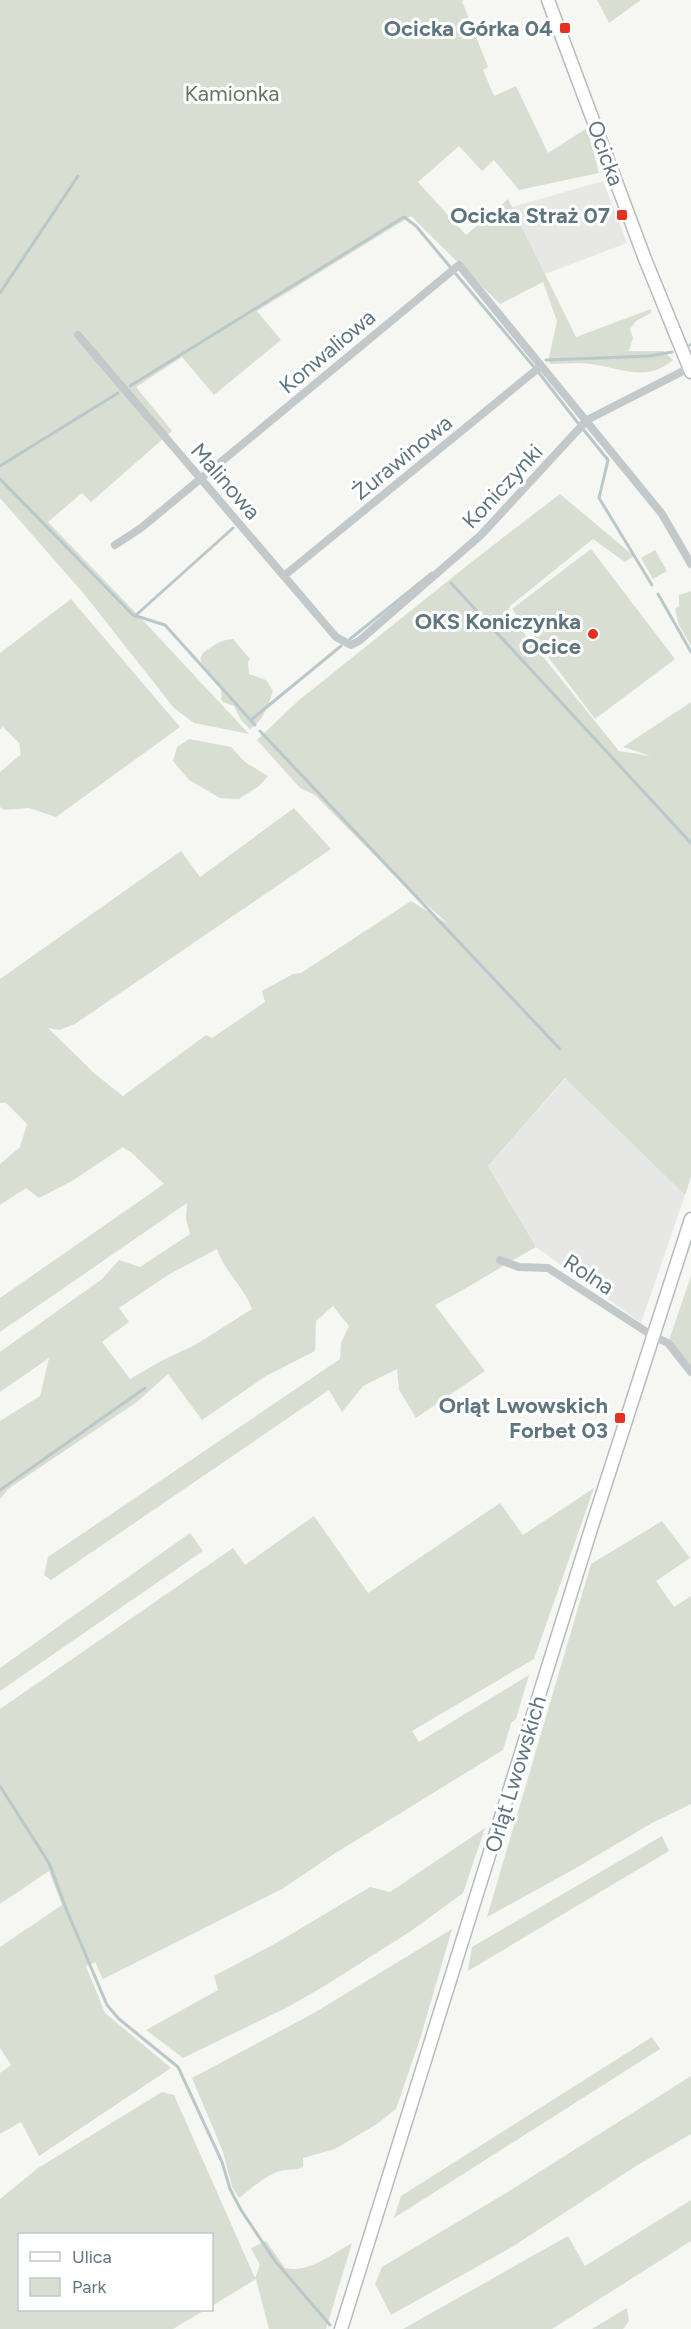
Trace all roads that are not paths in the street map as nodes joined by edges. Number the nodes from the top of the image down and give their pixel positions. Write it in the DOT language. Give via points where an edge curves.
graph roads {
  1 [pos="548,0"];
  2 [pos="78,335"];
  3 [pos="542,366"];
  4 [pos="690,370"];
  5 [pos="586,420"];
  6 [pos="200,480"];
  7 [pos="115,545"];
  8 [pos="691,564"];
  9 [pos="285,575"];
  10 [pos="351,645"];
  11 [pos="691,1219"];
  12 [pos="500,1260"];
  13 [pos="653,1336"];
  14 [pos="691,1372"];
  15 [pos="341,2329"];
  1 -- 4 [label="street, Ocicka"];
  2 -- 6 [label="street, Malinowa"];
  3 -- 5 [label="street"];
  3 -- 6 [label="street, Konwaliowa" via="459,265"];
  3 -- 9 [label="street, Żurawinowa"];
  4 -- 5 [label="street, Koniczynki"];
  5 -- 8 [label="street" via="662,514"];
  5 -- 10 [label="street, Koniczynki" via="482,535"];
  6 -- 7 [label="street, Konwaliowa"];
  6 -- 9 [label="street, Malinowa"];
  9 -- 10 [label="street, Malinowa" via="336,637"];
  11 -- 13 [label="street, Orląt Lwowskich"];
  12 -- 13 [label="street, Rolna" via="519,1267 548,1268"];
  13 -- 14 [label="street, Rolna" via="668,1343"];
  13 -- 15 [label="street, Orląt Lwowskich"];
}
